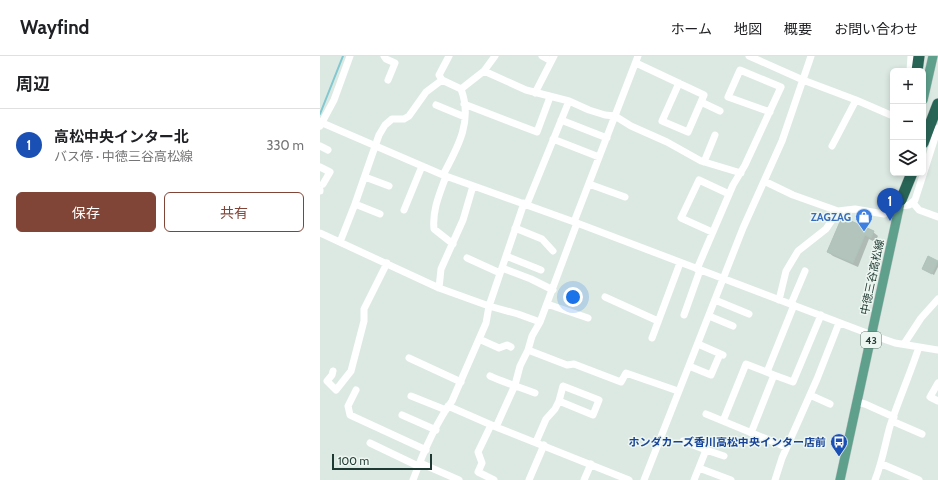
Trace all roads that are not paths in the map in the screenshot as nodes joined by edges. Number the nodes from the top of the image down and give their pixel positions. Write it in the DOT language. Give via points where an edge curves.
graph roads {
  1 [pos="350,56"];
  2 [pos="384,56"];
  3 [pos="449,56"];
  4 [pos="495,56"];
  5 [pos="542,56"];
  6 [pos="749,56"];
  7 [pos="811,56"];
  8 [pos="911,56"];
  9 [pos="919,56"];
  10 [pos="933,56"];
  11 [pos="552,58"];
  12 [pos="637,59"];
  13 [pos="910,68"];
  14 [pos="917,68"];
  15 [pos="484,71"];
  16 [pos="800,79"];
  17 [pos="388,80"];
  18 [pos="442,80"];
  19 [pos="679,83"];
  20 [pos="926,87"];
  21 [pos="461,89"];
  22 [pos="535,93"];
  23 [pos="550,97"];
  24 [pos="856,100"];
  25 [pos="569,101"];
  26 [pos="701,102"];
  27 [pos="464,104"];
  28 [pos="938,104"];
  29 [pos="436,105"];
  30 [pos="720,111"];
  31 [pos="770,112"];
  32 [pos="890,115"];
  33 [pos="615,116"];
  34 [pos="465,117"];
  35 [pos="561,120"];
  36 [pos="320,123"];
  37 [pos="938,128"];
  38 [pos="715,135"];
  39 [pos="935,136"];
  40 [pos="607,138"];
  41 [pos="553,139"];
  42 [pos="924,140"];
  43 [pos="320,146"];
  44 [pos="375,146"];
  45 [pos="832,146"];
  46 [pos="328,150"];
  47 [pos="599,157"];
  48 [pos="704,162"];
  49 [pos="422,166"];
  50 [pos="320,167"];
  51 [pos="741,174"];
  52 [pos="445,176"];
  53 [pos="906,176"];
  54 [pos="911,176"];
  55 [pos="365,177"];
  56 [pos="764,181"];
  57 [pos="589,184"];
  58 [pos="389,186"];
  59 [pos="473,186"];
  60 [pos="321,188"];
  61 [pos="728,194"];
  62 [pos="624,197"];
  63 [pos="913,203"];
  64 [pos="355,204"];
  65 [pos="525,204"];
  66 [pos="900,206"];
  67 [pos="404,210"];
  68 [pos="838,211"];
  69 [pos="380,214"];
  70 [pos="938,217"];
  71 [pos="576,222"];
  72 [pos="515,228"];
  73 [pos="712,232"];
  74 [pos="320,233"];
  75 [pos="340,242"];
  76 [pos="453,244"];
  77 [pos="552,251"];
  78 [pos="506,256"];
  79 [pos="467,258"];
  80 [pos="680,263"];
  81 [pos="387,264"];
  82 [pos="541,270"];
  83 [pos="698,270"];
  84 [pos="501,271"];
  85 [pos="805,271"];
  86 [pos="721,278"];
  87 [pos="439,288"];
  88 [pos="553,290"];
  89 [pos="605,297"];
  90 [pos="938,299"];
  91 [pos="715,300"];
  92 [pos="779,300"];
  93 [pos="547,304"];
  94 [pos="792,305"];
  95 [pos="489,306"];
  96 [pos="750,314"];
  97 [pos="684,315"];
  98 [pos="821,315"];
  99 [pos="709,316"];
  100 [pos="588,318"];
  101 [pos="658,321"];
  102 [pos="540,322"];
  103 [pos="839,323"];
  104 [pos="733,326"];
  105 [pos="872,336"];
  106 [pos="652,338"];
  107 [pos="479,339"];
  108 [pos="698,344"];
  109 [pos="904,344"];
  110 [pos="511,347"];
  111 [pos="918,347"];
  112 [pos="528,350"];
  113 [pos="938,350"];
  114 [pos="409,358"];
  115 [pos="689,366"];
  116 [pos="333,371"];
  117 [pos="770,374"];
  118 [pos="490,376"];
  119 [pos="460,382"];
  120 [pos="938,383"];
  121 [pos="515,385"];
  122 [pos="356,390"];
  123 [pos="675,390"];
  124 [pos="535,393"];
  125 [pos="810,395"];
  126 [pos="411,396"];
  127 [pos="559,401"];
  128 [pos="938,401"];
  129 [pos="857,402"];
  130 [pos="830,404"];
  131 [pos="447,408"];
  132 [pos="706,414"];
  133 [pos="402,415"];
  134 [pos="893,419"];
  135 [pos="723,421"];
  136 [pos="494,426"];
  137 [pos="436,430"];
  138 [pos="751,433"];
  139 [pos="922,434"];
  140 [pos="683,441"];
  141 [pos="536,442"];
  142 [pos="370,443"];
  143 [pos="544,445"];
  144 [pos="786,447"];
  145 [pos="426,450"];
  146 [pos="706,450"];
  147 [pos="724,456"];
  148 [pos="591,464"];
  149 [pos="882,464"];
  150 [pos="419,465"];
  151 [pos="699,468"];
  152 [pos="413,480"];
  153 [pos="458,480"];
  154 [pos="494,480"];
  155 [pos="529,480"];
  156 [pos="584,480"];
  157 [pos="629,480"];
  158 [pos="644,480"];
  159 [pos="694,480"];
  160 [pos="731,480"];
  161 [pos="775,480"];
  162 [pos="840,480"];
  163 [pos="875,480"];
  164 [pos="919,480"];
  1 -- 36 [label="street" via="334,100"];
  2 -- 17 [label="street" via="395,63"];
  3 -- 18 [label="street" via="439,75"];
  4 -- 15 [label="street"];
  5 -- 11 [label="street"];
  6 -- 16 [label="street"];
  7 -- 16 [label="street"];
  8 -- 13 [label="street"];
  9 -- 14 [label="highway"];
  10 -- 20 [label="main road"];
  11 -- 22 [label="street"];
  12 -- 19 [label="street"];
  12 -- 33 [label="street"];
  15 -- 21 [label="street"];
  15 -- 22 [label="street"];
  16 -- 24 [label="street"];
  16 -- 56 [label="street" via="782,141"];
  18 -- 21 [label="street"];
  18 -- 44 [label="street" via="426,92 409,116 404,119 392,119 385,125"];
  19 -- 26 [label="street" via="704,95"];
  19 -- 26 [label="street" via="662,121 688,132"];
  21 -- 27 [label="street"];
  22 -- 23 [label="street"];
  23 -- 25 [label="street"];
  23 -- 27 [label="street" via="537,132"];
  24 -- 32 [label="street"];
  24 -- 45 [label="street"];
  25 -- 33 [label="street" via="588,110"];
  25 -- 35 [label="street"];
  26 -- 30 [label="street"];
  27 -- 34 [label="street"];
  28 -- 42 [label="highway"];
  29 -- 34 [label="street"];
  31 -- 31 [label="street" via="780,87 740,70 728,97"];
  31 -- 51 [label="street"];
  33 -- 40 [label="street"];
  33 -- 48 [label="street"];
  34 -- 52 [label="street" via="461,139"];
  35 -- 40 [label="street"];
  35 -- 41 [label="street"];
  36 -- 44 [label="street"];
  37 -- 39 [label="street"];
  38 -- 48 [label="street"];
  39 -- 63 [label="street" via="918,195"];
  40 -- 47 [label="street"];
  41 -- 47 [label="street"];
  41 -- 65 [label="street"];
  43 -- 46 [label="street"];
  44 -- 49 [label="street"];
  44 -- 55 [label="street"];
  47 -- 57 [label="street"];
  48 -- 51 [label="street"];
  49 -- 52 [label="street"];
  49 -- 67 [label="street"];
  50 -- 60 [label="street" via="330,172"];
  51 -- 61 [label="street"];
  52 -- 59 [label="street"];
  52 -- 76 [label="street" via="433,219 434,229"];
  53 -- 66 [label="main road, 中徳三谷高松線 / 43"];
  54 -- 66 [label="highway"];
  55 -- 58 [label="street"];
  55 -- 64 [label="street"];
  56 -- 68 [label="street" via="793,195"];
  56 -- 86 [label="street"];
  57 -- 62 [label="street"];
  57 -- 71 [label="street"];
  59 -- 65 [label="street"];
  59 -- 76 [label="street"];
  61 -- 73 [label="street"];
  61 -- 73 [label="street" via="699,180 681,218"];
  63 -- 66 [label="street"];
  63 -- 70 [label="street" via="919,210"];
  64 -- 69 [label="street"];
  64 -- 75 [label="street"];
  65 -- 71 [label="street"];
  65 -- 72 [label="street"];
  66 -- 68 [label="street" via="884,214 856,209"];
  66 -- 105 [label="main road, 中徳三谷高松線 / 43"];
  68 -- 92 [label="street" via="826,229 798,251 786,271"];
  71 -- 80 [label="street"];
  71 -- 88 [label="street"];
  72 -- 77 [label="street" via="542,239"];
  72 -- 78 [label="street"];
  73 -- 83 [label="street"];
  74 -- 75 [label="street"];
  75 -- 81 [label="street"];
  76 -- 87 [label="street" via="441,269"];
  78 -- 82 [label="street"];
  78 -- 84 [label="street"];
  79 -- 84 [label="street"];
  80 -- 83 [label="street"];
  80 -- 101 [label="street"];
  81 -- 87 [label="street"];
  81 -- 116 [label="street" via="364,309 364,321 351,371 336,390 327,381"];
  83 -- 86 [label="street"];
  83 -- 97 [label="street" via="691,305"];
  84 -- 88 [label="street" via="531,279"];
  84 -- 95 [label="street"];
  85 -- 94 [label="street"];
  86 -- 91 [label="street"];
  86 -- 92 [label="street"];
  87 -- 95 [label="street"];
  88 -- 93 [label="street"];
  89 -- 101 [label="street"];
  90 -- 109 [label="street" via="921,318"];
  91 -- 96 [label="street"];
  91 -- 99 [label="street"];
  92 -- 94 [label="street"];
  93 -- 100 [label="street"];
  93 -- 102 [label="street"];
  94 -- 98 [label="street"];
  94 -- 117 [label="street"];
  95 -- 102 [label="street"];
  95 -- 107 [label="street" via="486,323"];
  98 -- 103 [label="street"];
  98 -- 117 [label="street" via="793,382"];
  99 -- 104 [label="street"];
  99 -- 108 [label="street"];
  101 -- 106 [label="street"];
  102 -- 112 [label="street"];
  103 -- 105 [label="street"];
  103 -- 125 [label="street"];
  105 -- 109 [label="street"];
  105 -- 129 [label="main road, 中徳三谷高松線 / 43"];
  107 -- 110 [label="street" via="499,348 507,345"];
  107 -- 119 [label="street"];
  108 -- 115 [label="street"];
  108 -- 115 [label="street" via="722,355 711,375"];
  109 -- 111 [label="street"];
  111 -- 113 [label="street"];
  111 -- 134 [label="street"];
  112 -- 121 [label="street"];
  112 -- 123 [label="street" via="621,382 626,373"];
  114 -- 119 [label="street"];
  115 -- 123 [label="street"];
  117 -- 135 [label="street" via="746,364"];
  117 -- 138 [label="street"];
  118 -- 121 [label="street"];
  119 -- 131 [label="street"];
  120 -- 128 [label="street" via="930,397"];
  121 -- 124 [label="street"];
  121 -- 136 [label="street"];
  122 -- 145 [label="street" via="348,406 350,415"];
  123 -- 158 [label="street"];
  125 -- 130 [label="street"];
  125 -- 144 [label="street"];
  126 -- 131 [label="street"];
  127 -- 127 [label="street" via="563,386 599,400 593,415"];
  127 -- 141 [label="street" via="546,420"];
  129 -- 134 [label="street"];
  129 -- 162 [label="main road, 中徳三谷高松線 / 43"];
  131 -- 136 [label="street"];
  131 -- 137 [label="street"];
  132 -- 135 [label="street"];
  133 -- 137 [label="street"];
  134 -- 139 [label="street"];
  134 -- 149 [label="street"];
  135 -- 138 [label="street"];
  136 -- 141 [label="street"];
  136 -- 154 [label="street" via="478,452 482,463 478,472"];
  137 -- 145 [label="street"];
  138 -- 144 [label="street"];
  140 -- 146 [label="street"];
  141 -- 143 [label="street"];
  142 -- 150 [label="street"];
  143 -- 148 [label="street"];
  143 -- 155 [label="street"];
  144 -- 161 [label="street"];
  145 -- 150 [label="street"];
  146 -- 147 [label="street"];
  146 -- 151 [label="street"];
  148 -- 156 [label="street"];
  148 -- 157 [label="street"];
  149 -- 163 [label="street"];
  149 -- 164 [label="street"];
  150 -- 152 [label="street"];
  150 -- 153 [label="street"];
  151 -- 159 [label="street"];
  151 -- 160 [label="street"];
}
